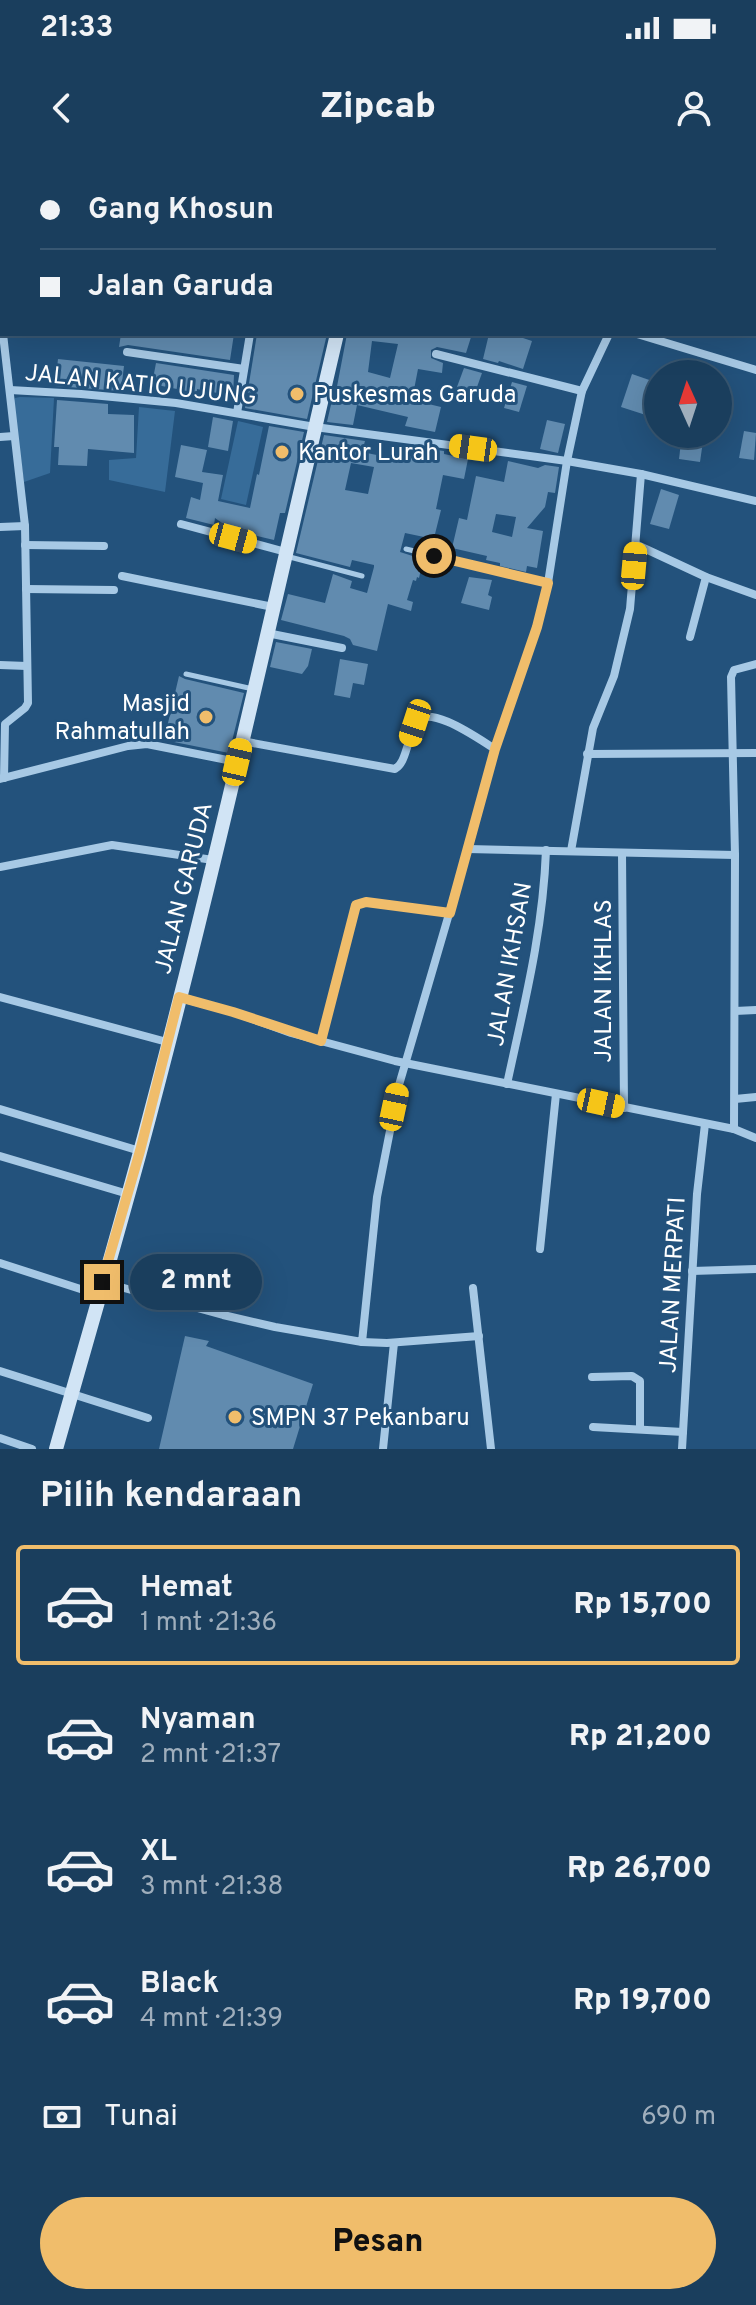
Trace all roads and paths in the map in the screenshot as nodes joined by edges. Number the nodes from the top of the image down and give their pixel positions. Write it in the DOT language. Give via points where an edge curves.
graph roads {
  1 [pos="250,336"];
  2 [pos="337,336"];
  3 [pos="608,336"];
  4 [pos="644,336"];
  5 [pos="2,339"];
  6 [pos="127,352"];
  7 [pos="436,354"];
  8 [pos="244,369"];
  9 [pos="756,370"];
  10 [pos="10,390"];
  11 [pos="582,391"];
  12 [pos="237,413"];
  13 [pos="315,427"];
  14 [pos="14,436"];
  15 [pos="0,437"];
  16 [pos="567,461"];
  17 [pos="641,474"];
  18 [pos="756,501"];
  19 [pos="181,524"];
  20 [pos="25,526"];
  21 [pos="0,527"];
  22 [pos="635,544"];
  23 [pos="25,545"];
  24 [pos="104,546"];
  25 [pos="406,549"];
  26 [pos="286,554"];
  27 [pos="122,576"];
  28 [pos="362,576"];
  29 [pos="706,577"];
  30 [pos="548,583"];
  31 [pos="26,589"];
  32 [pos="114,590"];
  33 [pos="756,595"];
  34 [pos="273,607"];
  35 [pos="267,633"];
  36 [pos="690,637"];
  37 [pos="342,648"];
  38 [pos="756,664"];
  39 [pos="0,665"];
  40 [pos="27,666"];
  41 [pos="186,674"];
  42 [pos="254,689"];
  43 [pos="242,741"];
  44 [pos="495,749"];
  45 [pos="732,752"];
  46 [pos="756,753"];
  47 [pos="587,754"];
  48 [pos="237,762"];
  49 [pos="2,779"];
  50 [pos="468,849"];
  51 [pos="546,850"];
  52 [pos="571,851"];
  53 [pos="622,853"];
  54 [pos="735,855"];
  55 [pos="213,860"];
  56 [pos="0,867"];
  57 [pos="450,913"];
  58 [pos="0,997"];
  59 [pos="179,997"];
  60 [pos="756,1010"];
  61 [pos="735,1011"];
  62 [pos="321,1041"];
  63 [pos="167,1042"];
  64 [pos="406,1063"];
  65 [pos="507,1084"];
  66 [pos="556,1094"];
  67 [pos="756,1097"];
  68 [pos="735,1099"];
  69 [pos="624,1108"];
  70 [pos="0,1109"];
  71 [pos="705,1124"];
  72 [pos="734,1129"];
  73 [pos="756,1138"];
  74 [pos="140,1151"];
  75 [pos="0,1156"];
  76 [pos="128,1194"];
  77 [pos="540,1249"];
  78 [pos="0,1263"];
  79 [pos="756,1269"];
  80 [pos="692,1271"];
  81 [pos="100,1288"];
  82 [pos="473,1288"];
  83 [pos="479,1336"];
  84 [pos="362,1342"];
  85 [pos="394,1343"];
  86 [pos="0,1371"];
  87 [pos="592,1377"];
  88 [pos="71,1394"];
  89 [pos="148,1418"];
  90 [pos="593,1427"];
  91 [pos="640,1428"];
  92 [pos="683,1432"];
  93 [pos="0,1438"];
  94 [pos="32,1449"];
  95 [pos="56,1449"];
  96 [pos="383,1449"];
  97 [pos="491,1449"];
  98 [pos="682,1449"];
  1 -- 8 [label="street"];
  2 -- 13 [label="street, JALAN GARUDA"];
  3 -- 11 [label="street"];
  4 -- 9 [label="street"];
  5 -- 10 [label="street"];
  6 -- 8 [label="street"];
  7 -- 11 [label="street"];
  8 -- 12 [label="street"];
  10 -- 12 [label="street, JALAN KATIO UJUNG" via="129,398"];
  10 -- 14 [label="street"];
  11 -- 16 [label="street"];
  12 -- 13 [label="street, JALAN KATIO UJUNG"];
  13 -- 16 [label="street, JALAN KATIO UJUNG"];
  13 -- 26 [label="street, JALAN GARUDA"];
  14 -- 15 [label="street"];
  14 -- 20 [label="street"];
  16 -- 17 [label="street, JALAN KATIO UJUNG"];
  16 -- 30 [label="street"];
  17 -- 18 [label="street, JALAN KATIO UJUNG"];
  17 -- 22 [label="street"];
  19 -- 26 [label="street"];
  20 -- 21 [label="street"];
  20 -- 23 [label="street"];
  22 -- 29 [label="street"];
  22 -- 47 [label="street" via="630,609"];
  23 -- 24 [label="street"];
  23 -- 31 [label="street"];
  25 -- 30 [label="lane"];
  26 -- 28 [label="lane"];
  26 -- 34 [label="street, JALAN GARUDA"];
  27 -- 34 [label="street"];
  29 -- 33 [label="street"];
  29 -- 36 [label="street"];
  30 -- 44 [label="street"];
  31 -- 32 [label="street"];
  31 -- 40 [label="street"];
  34 -- 35 [label="street, JALAN GARUDA"];
  35 -- 37 [label="street"];
  35 -- 42 [label="street, JALAN GARUDA"];
  38 -- 45 [label="street" via="732,672"];
  39 -- 40 [label="street"];
  40 -- 49 [label="street" via="28,703 7,716"];
  41 -- 42 [label="lane"];
  42 -- 43 [label="street, JALAN GARUDA"];
  43 -- 44 [label="street" via="395,769 415,723 429,716"];
  43 -- 48 [label="street, JALAN GARUDA"];
  44 -- 50 [label="street"];
  45 -- 46 [label="street"];
  45 -- 47 [label="street"];
  45 -- 54 [label="street"];
  47 -- 52 [label="street"];
  48 -- 49 [label="street" via="147,744"];
  48 -- 55 [label="street, JALAN GARUDA"];
  50 -- 51 [label="street"];
  50 -- 57 [label="street"];
  51 -- 52 [label="street"];
  51 -- 65 [label="street, JALAN IKHSAN" via="537,943"];
  52 -- 53 [label="street"];
  53 -- 54 [label="street"];
  53 -- 69 [label="street, JALAN IKHLAS"];
  54 -- 61 [label="street"];
  55 -- 56 [label="street" via="112,845"];
  55 -- 59 [label="street, JALAN GARUDA"];
  57 -- 62 [label="street" via="356,905"];
  57 -- 64 [label="street"];
  58 -- 63 [label="street"];
  59 -- 62 [label="street"];
  59 -- 63 [label="street, JALAN GARUDA"];
  60 -- 61 [label="street"];
  61 -- 68 [label="street"];
  62 -- 64 [label="street"];
  63 -- 74 [label="street, JALAN GARUDA"];
  64 -- 65 [label="street"];
  64 -- 84 [label="street" via="381,1168"];
  65 -- 66 [label="street"];
  66 -- 69 [label="street"];
  66 -- 77 [label="street"];
  67 -- 68 [label="street"];
  68 -- 72 [label="street"];
  69 -- 71 [label="street"];
  70 -- 74 [label="street"];
  71 -- 72 [label="street"];
  71 -- 80 [label="street, JALAN MERPATI"];
  72 -- 73 [label="street"];
  74 -- 76 [label="street, JALAN GARUDA"];
  75 -- 76 [label="street"];
  76 -- 81 [label="street, JALAN GARUDA"];
  78 -- 81 [label="street"];
  79 -- 80 [label="street"];
  80 -- 92 [label="street, JALAN MERPATI"];
  81 -- 84 [label="street"];
  81 -- 88 [label="street, JALAN GARUDA"];
  82 -- 83 [label="street"];
  83 -- 85 [label="street"];
  83 -- 97 [label="street"];
  84 -- 85 [label="street"];
  85 -- 96 [label="street"];
  86 -- 88 [label="street"];
  87 -- 91 [label="street" via="632,1376 640,1381"];
  88 -- 89 [label="street"];
  88 -- 95 [label="street, JALAN GARUDA"];
  90 -- 91 [label="street"];
  91 -- 92 [label="street"];
  92 -- 98 [label="street, JALAN MERPATI"];
  93 -- 94 [label="street"];
}
